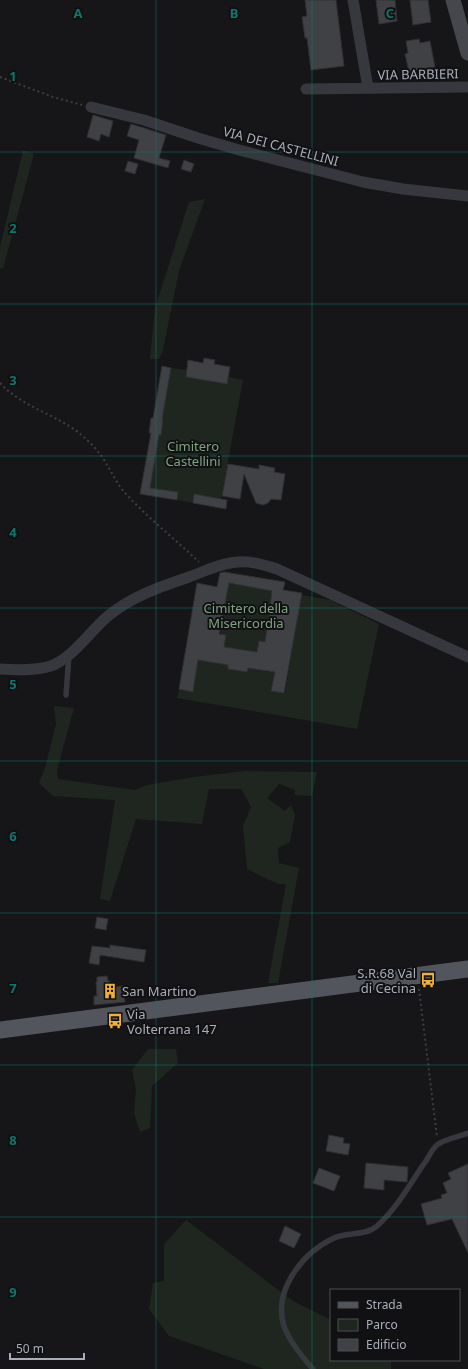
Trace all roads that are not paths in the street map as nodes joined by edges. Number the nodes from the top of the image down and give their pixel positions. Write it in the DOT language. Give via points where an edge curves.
graph roads {
  1 [pos="353,0"];
  2 [pos="453,0"];
  3 [pos="468,54"];
  4 [pos="468,87"];
  5 [pos="368,88"];
  6 [pos="306,89"];
  7 [pos="91,107"];
  8 [pos="468,196"];
  9 [pos="69,655"];
  10 [pos="468,658"];
  11 [pos="0,669"];
  12 [pos="66,695"];
  13 [pos="468,969"];
  14 [pos="0,1030"];
  15 [pos="468,1133"];
  16 [pos="313,1369"];
  1 -- 5 [label="street, VIA BARBIERI"];
  2 -- 3 [label="main road"];
  4 -- 5 [label="street, VIA BARBIERI"];
  5 -- 6 [label="street, VIA BARBIERI"];
  7 -- 8 [label="street, VIA DEI CASTELLINI" via="144,120 239,150 363,182"];
  9 -- 10 [label="street" via="108,616 132,599 220,565 251,562 277,569"];
  9 -- 11 [label="street" via="51,666 25,670"];
  9 -- 12 [label="lane"];
  13 -- 14 [label="main road"];
  15 -- 16 [label="lane" via="437,1144 406,1191 376,1227 344,1235 323,1244 306,1258 290,1281 281,1303 282,1318 288,1335"];
}
